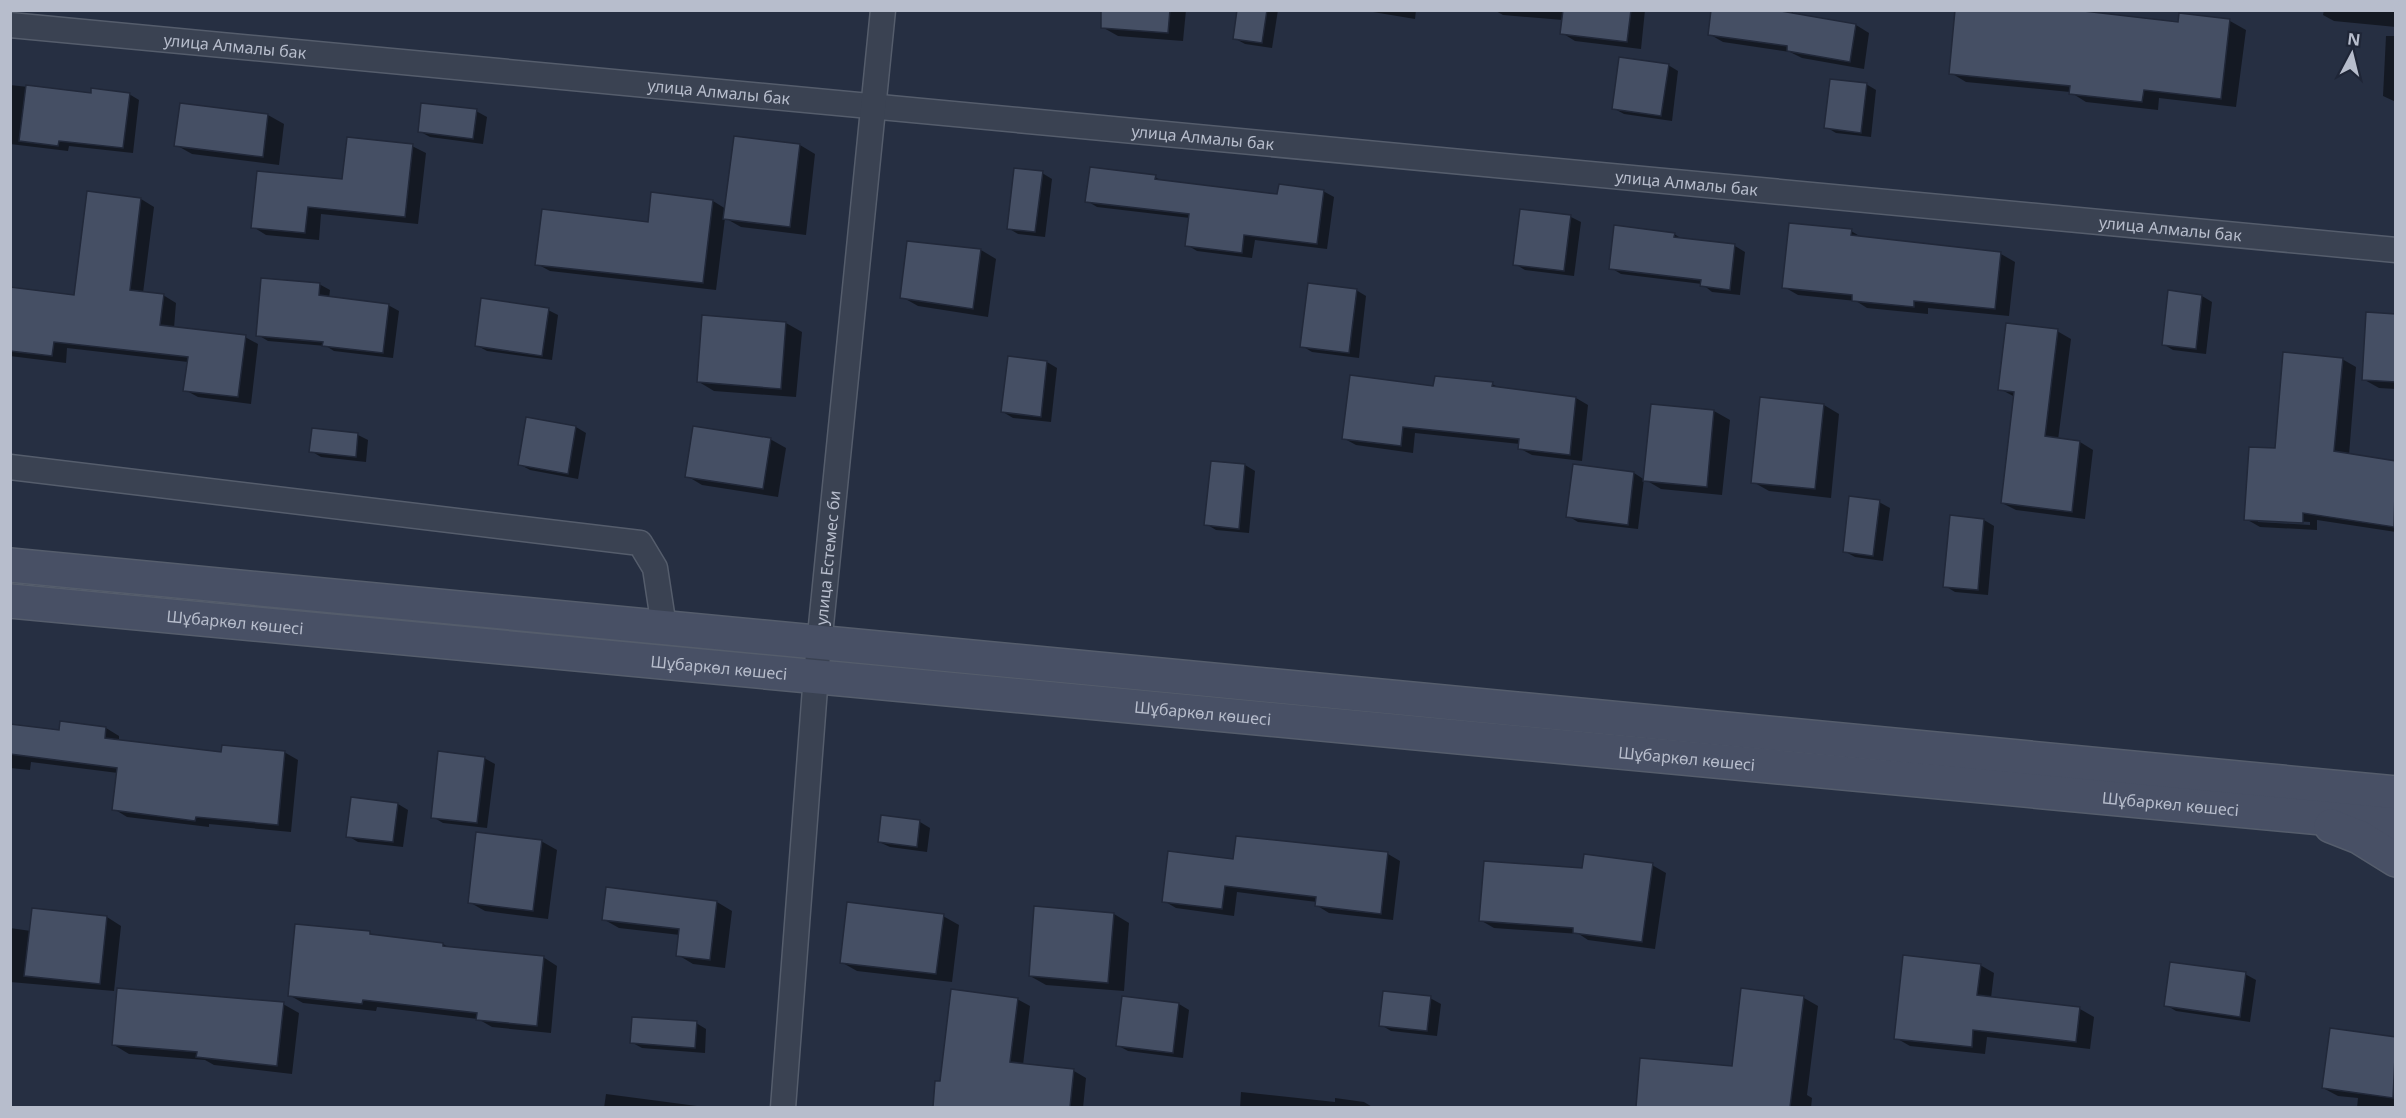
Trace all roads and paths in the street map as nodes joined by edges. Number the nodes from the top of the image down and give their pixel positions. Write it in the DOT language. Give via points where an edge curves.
graph roads {
  1 [pos="883,10"];
  2 [pos="10,25"];
  3 [pos="874,107"];
  4 [pos="2396,250"];
  5 [pos="10,467"];
  6 [pos="10,565"];
  7 [pos="10,601"];
  8 [pos="664,627"];
  9 [pos="819,641"];
  10 [pos="816,675"];
  11 [pos="2396,767"];
  12 [pos="2396,794"];
  13 [pos="2301,799"];
  14 [pos="2396,825"];
  15 [pos="2396,860"];
  16 [pos="783,1107"];
  1 -- 3 [label="street, улица Естемес би"];
  2 -- 3 [label="street, улица Алмалы бак"];
  3 -- 4 [label="street, улица Алмалы бак"];
  3 -- 9 [label="street, улица Естемес би"];
  5 -- 8 [label="street, Шұбаркөл көшесі" via="640,543 655,568"];
  6 -- 8 [label="street, Шұбаркөл көшесі"];
  7 -- 10 [label="street, Шұбаркөл көшесі"];
  8 -- 9 [label="street, Шұбаркөл көшесі"];
  9 -- 10 [label="street, улица Естемес би"];
  9 -- 13 [label="street, Шұбаркөл көшесі"];
  10 -- 13 [label="street, Шұбаркөл көшесі"];
  10 -- 16 [label="street, улица Естемес би"];
  11 -- 13 [label="street"];
  12 -- 13 [label="street, Шұбаркөл көшесі"];
  13 -- 14 [label="street, Шұбаркөл көшесі"];
  13 -- 15 [label="street"];
}
